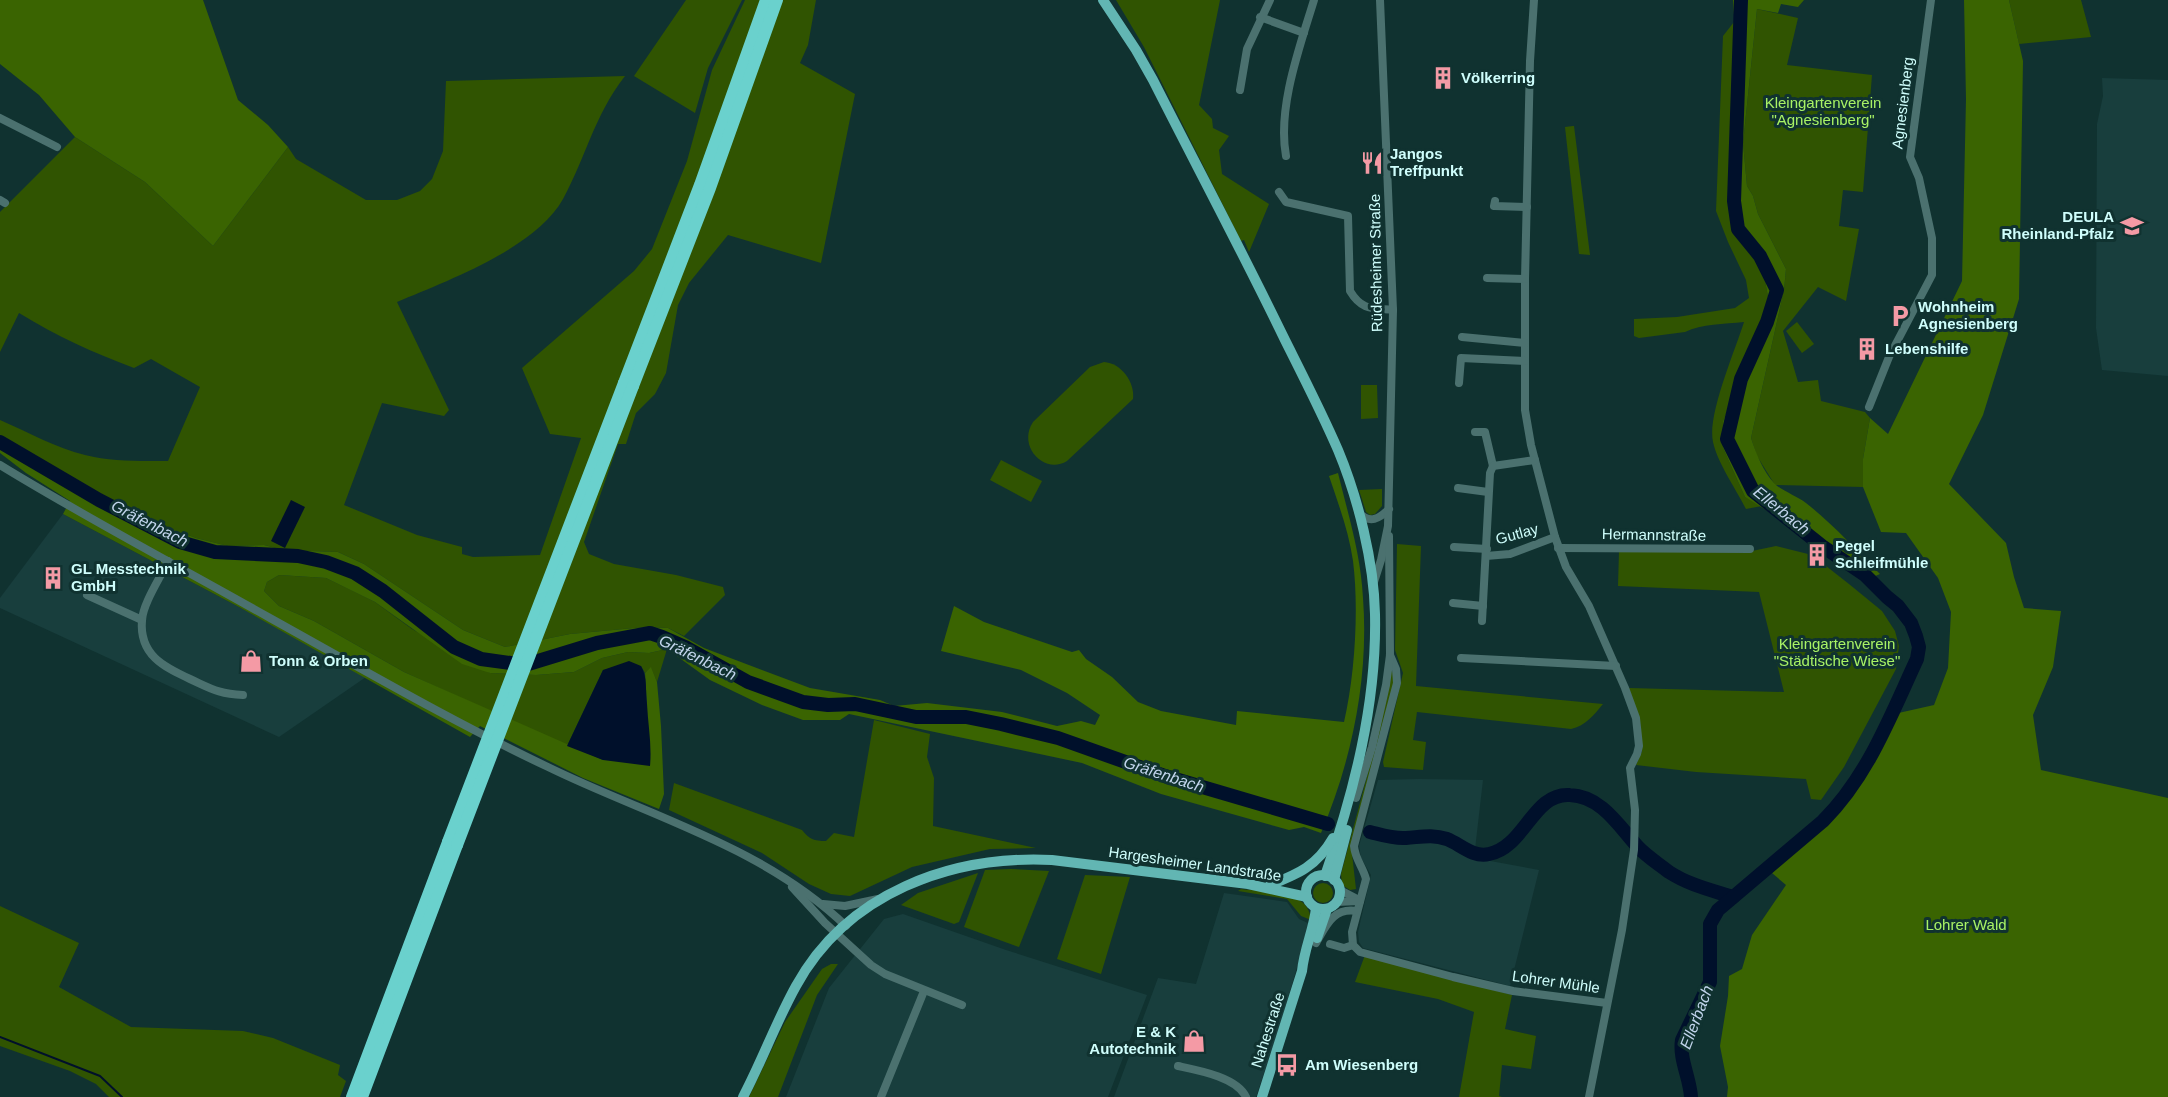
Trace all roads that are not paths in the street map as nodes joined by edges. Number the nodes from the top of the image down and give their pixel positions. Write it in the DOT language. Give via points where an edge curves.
graph roads {
  1 [pos="766,0"];
  2 [pos="777,0"];
  3 [pos="1103,0"];
  4 [pos="1270,0"];
  5 [pos="1314,0"];
  6 [pos="1380,0"];
  7 [pos="1534,0"];
  8 [pos="1931,0"];
  9 [pos="1260,17"];
  10 [pos="1304,33"];
  11 [pos="1240,90"];
  12 [pos="0,118"];
  13 [pos="57,147"];
  14 [pos="1286,156"];
  15 [pos="1279,192"];
  16 [pos="1495,201"];
  17 [pos="1527,207"];
  18 [pos="1487,278"];
  19 [pos="1526,279"];
  20 [pos="1393,310"];
  21 [pos="1462,337"];
  22 [pos="1525,343"];
  23 [pos="1525,361"];
  24 [pos="1459,383"];
  25 [pos="629,384"];
  26 [pos="1869,407"];
  27 [pos="1475,432"];
  28 [pos="1535,460"];
  29 [pos="0,465"];
  30 [pos="1493,465"];
  31 [pos="1458,488"];
  32 [pos="1488,492"];
  33 [pos="1389,509"];
  34 [pos="1358,512"];
  35 [pos="1388,526"];
  36 [pos="1555,537"];
  37 [pos="1454,547"];
  38 [pos="1558,548"];
  39 [pos="1750,549"];
  40 [pos="1486,552"];
  41 [pos="168,561"];
  42 [pos="1373,586"];
  43 [pos="87,595"];
  44 [pos="1453,603"];
  45 [pos="1483,606"];
  46 [pos="142,620"];
  47 [pos="1482,621"];
  48 [pos="1390,655"];
  49 [pos="1461,658"];
  50 [pos="1616,666"];
  51 [pos="243,695"];
  52 [pos="1368,715"];
  53 [pos="1353,794"];
  54 [pos="453,844"];
  55 [pos="775,873"];
  56 [pos="1330,878"];
  57 [pos="1248,884"];
  58 [pos="1270,885"];
  59 [pos="1340,890"];
  60 [pos="1308,891"];
  61 [pos="882,899"];
  62 [pos="1360,901"];
  63 [pos="822,904"];
  64 [pos="1326,906"];
  65 [pos="1357,911"];
  66 [pos="841,930"];
  67 [pos="1316,943"];
  68 [pos="1330,944"];
  69 [pos="1353,945"];
  70 [pos="1302,971"];
  71 [pos="924,991"];
  72 [pos="1607,1003"];
  73 [pos="962,1005"];
  74 [pos="1178,1066"];
  75 [pos="352,1097"];
  76 [pos="362,1097"];
  77 [pos="743,1097"];
  78 [pos="881,1097"];
  79 [pos="1246,1097"];
  80 [pos="1262,1097"];
  81 [pos="1589,1097"];
  1 -- 25 [label="highway"];
  2 -- 25 [label="highway" via="710,188"];
  3 -- 34 [label="main road" via="1153,80 1253,274 1339,451"];
  4 -- 9 [label="street"];
  5 -- 10 [label="street"];
  6 -- 20 [label="street, Rüdesheimer Straße"];
  7 -- 17 [label="street"];
  8 -- 26 [label="street, Agnesienberg" via="1910,157 1932,238 1932,275 1889,357"];
  9 -- 10 [label="street"];
  9 -- 11 [label="street" via="1247,49"];
  10 -- 14 [label="street" via="1288,98 1283,142"];
  12 -- 13 [label="street"];
  15 -- 20 [label="street" via="1286,202 1348,216 1350,291 1365,308"];
  16 -- 17 [label="street" via="1494,206"];
  17 -- 19 [label="street"];
  18 -- 19 [label="street"];
  19 -- 22 [label="street"];
  20 -- 33 [label="street, Rüdesheimer Straße"];
  21 -- 22 [label="street"];
  22 -- 23 [label="street"];
  23 -- 24 [label="street" via="1461,358"];
  23 -- 28 [label="street" via="1525,410"];
  25 -- 54 [label="highway, bridge"];
  27 -- 30 [label="street, Gutlay" via="1485,432"];
  28 -- 30 [label="street"];
  28 -- 36 [label="street"];
  29 -- 41 [label="street"];
  30 -- 32 [label="street, Gutlay"];
  31 -- 32 [label="street"];
  32 -- 40 [label="street, Gutlay"];
  33 -- 34 [label="street" via="1374,520"];
  33 -- 35 [label="street, Rüdesheimer Straße"];
  34 -- 42 [label="main road"];
  35 -- 42 [label="street, Rüdesheimer Straße"];
  35 -- 48 [label="street, Rüdesheimer Straße"];
  36 -- 38 [label="street"];
  36 -- 40 [label="street, Gutlay" via="1510,554"];
  37 -- 40 [label="street, Gutlay"];
  38 -- 39 [label="street, Hermannstraße"];
  38 -- 50 [label="street"];
  40 -- 45 [label="street, Gutlay"];
  41 -- 46 [label="street"];
  41 -- 55 [label="street" via="466,726 549,768 695,831"];
  42 -- 52 [label="main road" via="1375,656"];
  43 -- 46 [label="street"];
  44 -- 45 [label="street"];
  45 -- 47 [label="street, Gutlay"];
  46 -- 51 [label="street" via="148,650 164,667 223,694"];
  48 -- 53 [label="street, Rüdesheimer Straße" via="1380,712"];
  48 -- 62 [label="street" via="1397,683 1355,840 1355,857 1366,879"];
  49 -- 50 [label="street"];
  50 -- 72 [label="street, Lohrer Mühle" via="1637,724 1639,746 1630,768 1634,850"];
  52 -- 53 [label="main road"];
  52 -- 53 [label="main road"];
  53 -- 56 [label="main road"];
  53 -- 58 [label="main road" via="1323,855 1300,873"];
  54 -- 75 [label="highway"];
  54 -- 76 [label="highway"];
  55 -- 63 [label="street"];
  55 -- 66 [label="street"];
  56 -- 59 [label="main road"];
  56 -- 60 [label="main road" via="1315,878"];
  57 -- 58 [label="main road, Hargesheimer Landstraße"];
  57 -- 60 [label="main road, Hargesheimer Landstraße"];
  57 -- 61 [label="main road, Hargesheimer Landstraße" via="1025,858 954,867 909,883"];
  58 -- 60 [label="main road, Hargesheimer Landstraße"];
  59 -- 62 [label="street"];
  59 -- 64 [label="main road"];
  60 -- 64 [label="main road"];
  61 -- 63 [label="street" via="845,906"];
  61 -- 66 [label="main road, Hargesheimer Landstraße"];
  62 -- 64 [label="street"];
  62 -- 65 [label="street"];
  63 -- 66 [label="street"];
  64 -- 67 [label="main road, Nahestraße"];
  64 -- 70 [label="main road, Nahestraße"];
  65 -- 67 [label="street" via="1335,914"];
  65 -- 69 [label="street"];
  66 -- 71 [label="street" via="871,965"];
  66 -- 77 [label="main road, Hargesheimer Landstraße" via="796,985"];
  67 -- 70 [label="main road, Nahestraße"];
  68 -- 69 [label="street, Lohrer Mühle" via="1344,948"];
  69 -- 72 [label="street, Lohrer Mühle" via="1360,952 1476,983 1534,995"];
  70 -- 80 [label="main road, Nahestraße"];
  71 -- 73 [label="street"];
  71 -- 78 [label="street"];
  72 -- 81 [label="street"];
  74 -- 79 [label="street" via="1212,1074 1235,1085"];
}
